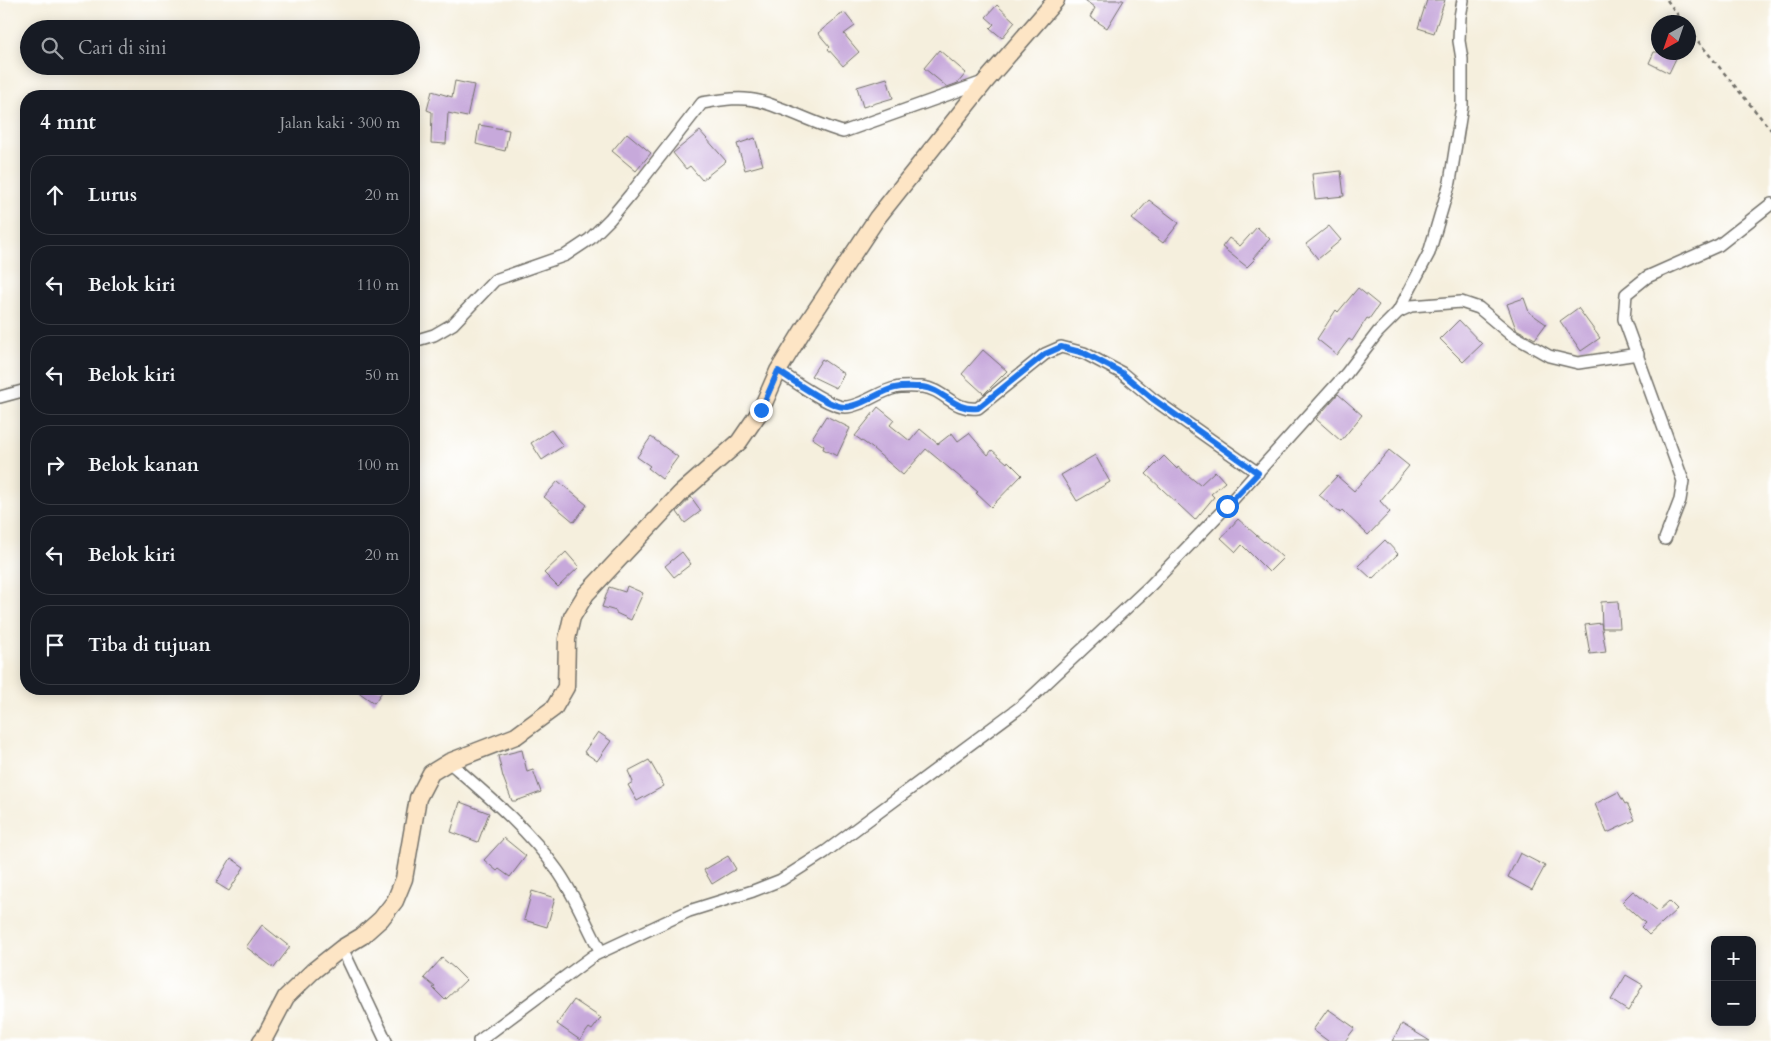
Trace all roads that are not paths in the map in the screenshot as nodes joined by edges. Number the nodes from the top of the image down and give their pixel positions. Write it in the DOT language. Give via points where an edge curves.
graph roads {
  1 [pos="1056,0"];
  2 [pos="1464,0"];
  3 [pos="985,82"];
  4 [pos="1771,204"];
  5 [pos="1398,312"];
  6 [pos="420,339"];
  7 [pos="1638,354"];
  8 [pos="778,371"];
  9 [pos="20,392"];
  10 [pos="0,397"];
  11 [pos="1258,473"];
  12 [pos="1665,539"];
  13 [pos="448,762"];
  14 [pos="342,948"];
  15 [pos="601,952"];
  16 [pos="261,1041"];
  17 [pos="386,1041"];
  18 [pos="479,1041"];
  1 -- 3 [label="street"];
  2 -- 5 [label="street" via="1459,41 1462,106 1450,182 1429,253"];
  3 -- 6 [label="street" via="843,132 758,101 724,99 702,103 630,195 590,239 566,255 495,280 453,324"];
  3 -- 8 [label="street" via="877,218"];
  4 -- 7 [label="street" via="1719,246 1647,277 1626,294 1624,318"];
  5 -- 7 [label="street" via="1411,306 1461,302 1479,308 1510,334 1549,356 1578,363"];
  5 -- 11 [label="street"];
  7 -- 12 [label="street" via="1683,482 1680,500"];
  8 -- 11 [label="street" via="829,402 845,407 895,388 924,387 967,409 978,408 1045,354 1061,347 1084,353 1122,373 1153,399"];
  8 -- 13 [label="street" via="761,410 739,442 680,494 586,594 572,617 567,639 566,687 554,708 516,736"];
  9 -- 10 [label="street"];
  11 -- 15 [label="street" via="1150,586 1023,706 825,852 781,880 690,911"];
  13 -- 14 [label="street" via="431,773 418,798 404,879 395,901 362,936"];
  13 -- 15 [label="street" via="526,834 557,870"];
  14 -- 16 [label="street" via="286,997"];
  14 -- 17 [label="street"];
  15 -- 18 [label="street"];
}
